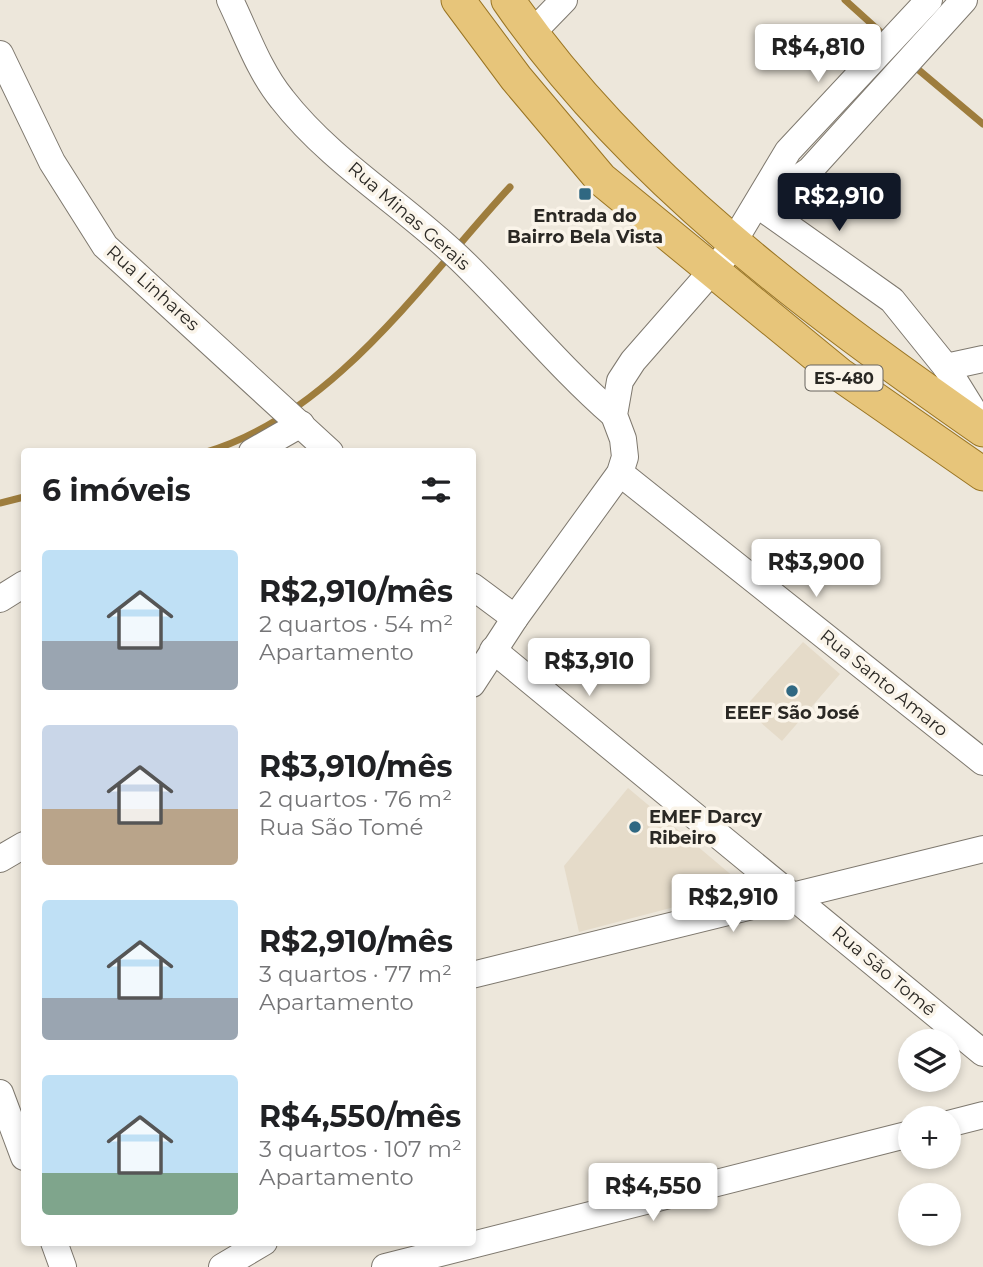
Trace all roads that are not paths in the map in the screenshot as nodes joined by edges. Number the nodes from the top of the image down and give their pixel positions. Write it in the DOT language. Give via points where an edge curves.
graph roads {
  1 [pos="230,0"];
  2 [pos="458,0"];
  3 [pos="508,0"];
  4 [pos="565,0"];
  5 [pos="929,0"];
  6 [pos="964,0"];
  7 [pos="531,34"];
  8 [pos="0,54"];
  9 [pos="758,205"];
  10 [pos="735,242"];
  11 [pos="714,271"];
  12 [pos="983,359"];
  13 [pos="946,367"];
  14 [pos="614,415"];
  15 [pos="301,424"];
  16 [pos="983,429"];
  17 [pos="259,448"];
  18 [pos="326,448"];
  19 [pos="620,473"];
  20 [pos="983,474"];
  21 [pos="21,586"];
  22 [pos="476,589"];
  23 [pos="0,599"];
  24 [pos="515,618"];
  25 [pos="493,650"];
  26 [pos="476,678"];
  27 [pos="983,762"];
  28 [pos="21,847"];
  29 [pos="983,849"];
  30 [pos="0,859"];
  31 [pos="791,895"];
  32 [pos="476,974"];
  33 [pos="983,1053"];
  34 [pos="0,1093"];
  35 [pos="983,1115"];
  36 [pos="961,1121"];
  37 [pos="12,1123"];
  38 [pos="898,1137"];
  39 [pos="21,1148"];
  40 [pos="476,1244"];
  41 [pos="55,1246"];
  42 [pos="257,1246"];
  43 [pos="270,1246"];
  44 [pos="468,1246"];
  45 [pos="63,1267"];
  46 [pos="222,1267"];
  47 [pos="267,1267"];
  48 [pos="385,1267"];
  1 -- 14 [label="street, Rua Minas Gerais" via="279,97 298,119 427,227"];
  2 -- 11 [label="main road, ES-480" via="601,179"];
  3 -- 7 [label="main road, ES-480"];
  4 -- 7 [label="street"];
  5 -- 9 [label="street" via="788,151"];
  6 -- 9 [label="street" via="810,170"];
  7 -- 10 [label="main road, ES-480" via="668,184"];
  8 -- 15 [label="street, Rua Linhares" via="52,162 105,246"];
  9 -- 10 [label="street"];
  9 -- 13 [label="street" via="892,300"];
  10 -- 11 [label="street"];
  10 -- 16 [label="main road, ES-480" via="813,308"];
  11 -- 14 [label="street" via="633,361 620,381"];
  11 -- 20 [label="main road, ES-480" via="839,374"];
  12 -- 13 [label="street"];
  13 -- 16 [label="street"];
  14 -- 19 [label="street" via="625,457"];
  15 -- 17 [label="street"];
  15 -- 18 [label="street, Rua Linhares"];
  19 -- 24 [label="street"];
  19 -- 27 [label="street, Rua Santo Amaro"];
  21 -- 23 [label="street"];
  22 -- 24 [label="street"];
  24 -- 25 [label="street"];
  25 -- 26 [label="street"];
  25 -- 31 [label="street, Rua São Tomé"];
  28 -- 30 [label="street"];
  29 -- 31 [label="street"];
  31 -- 32 [label="street"];
  31 -- 33 [label="street, Rua São Tomé"];
  34 -- 37 [label="street"];
  35 -- 36 [label="street"];
  37 -- 39 [label="street"];
  38 -- 40 [label="street"];
  41 -- 45 [label="street"];
  42 -- 46 [label="street"];
  43 -- 47 [label="street"];
  44 -- 48 [label="street"];
}
